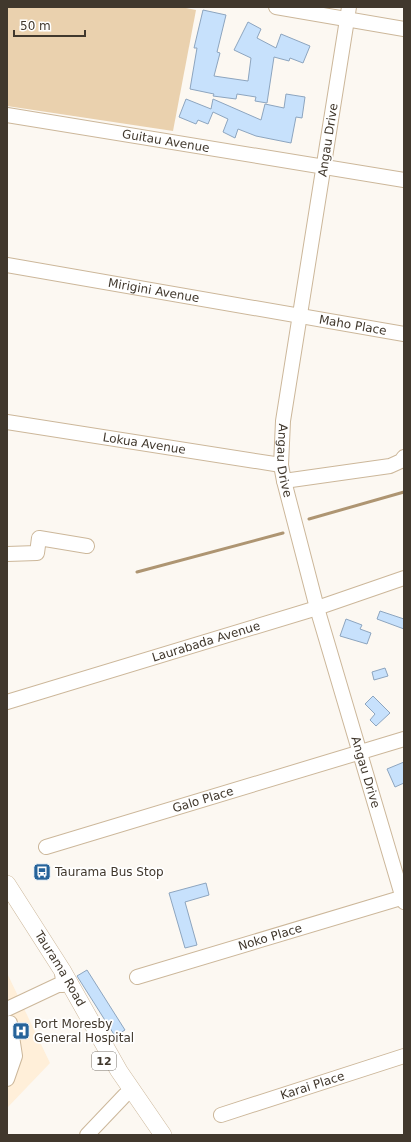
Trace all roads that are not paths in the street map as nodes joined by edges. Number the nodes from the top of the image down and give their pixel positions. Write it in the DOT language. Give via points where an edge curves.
graph roads {
  1 [pos="276,7"];
  2 [pos="348,13"];
  3 [pos="404,29"];
  4 [pos="7,115"];
  5 [pos="324,167"];
  6 [pos="404,180"];
  7 [pos="7,265"];
  8 [pos="301,316"];
  9 [pos="404,334"];
  10 [pos="7,422"];
  11 [pos="404,457"];
  12 [pos="281,465"];
  13 [pos="284,481"];
  14 [pos="87,546"];
  15 [pos="7,554"];
  16 [pos="404,578"];
  17 [pos="317,608"];
  18 [pos="7,702"];
  19 [pos="404,739"];
  20 [pos="361,752"];
  21 [pos="46,847"];
  22 [pos="7,884"];
  23 [pos="404,899"];
  24 [pos="7,905"];
  25 [pos="60,977"];
  26 [pos="137,977"];
  27 [pos="7,1009"];
  28 [pos="8,1021"];
  29 [pos="404,1056"];
  30 [pos="7,1079"];
  31 [pos="125,1095"];
  32 [pos="221,1115"];
  33 [pos="86,1135"];
  34 [pos="153,1135"];
  35 [pos="163,1135"];
  1 -- 2 [label="street"];
  2 -- 3 [label="street"];
  2 -- 5 [label="street, Angau Drive"];
  4 -- 5 [label="street, Guitau Avenue"];
  5 -- 6 [label="street, Guitau Avenue"];
  5 -- 8 [label="street, Angau Drive"];
  7 -- 8 [label="street, Mirigini Avenue"];
  8 -- 9 [label="street, Maho Place"];
  8 -- 12 [label="street, Angau Drive" via="283,421"];
  10 -- 12 [label="street, Lokua Avenue"];
  11 -- 13 [label="street" via="390,466"];
  12 -- 13 [label="street, Angau Drive"];
  13 -- 17 [label="street, Angau Drive"];
  14 -- 15 [label="street" via="39,538 37,553"];
  16 -- 17 [label="street, Laurabada Avenue"];
  17 -- 18 [label="street, Laurabada Avenue"];
  17 -- 20 [label="street, Angau Drive"];
  19 -- 20 [label="street, Galo Place"];
  20 -- 21 [label="street, Galo Place"];
  20 -- 23 [label="street, Angau Drive"];
  22 -- 25 [label="main road, Taurama Road / 12"];
  23 -- 26 [label="street, Noko Place"];
  24 -- 25 [label="main road, Taurama Road / 12"];
  25 -- 27 [label="street"];
  25 -- 31 [label="main road, Taurama Road / 12"];
  25 -- 35 [label="main road, Taurama Road / 12"];
  28 -- 30 [label="street" via="15,1056"];
  29 -- 32 [label="street, Karai Place"];
  31 -- 33 [label="street"];
  31 -- 34 [label="main road, Taurama Road / 12"];
}
